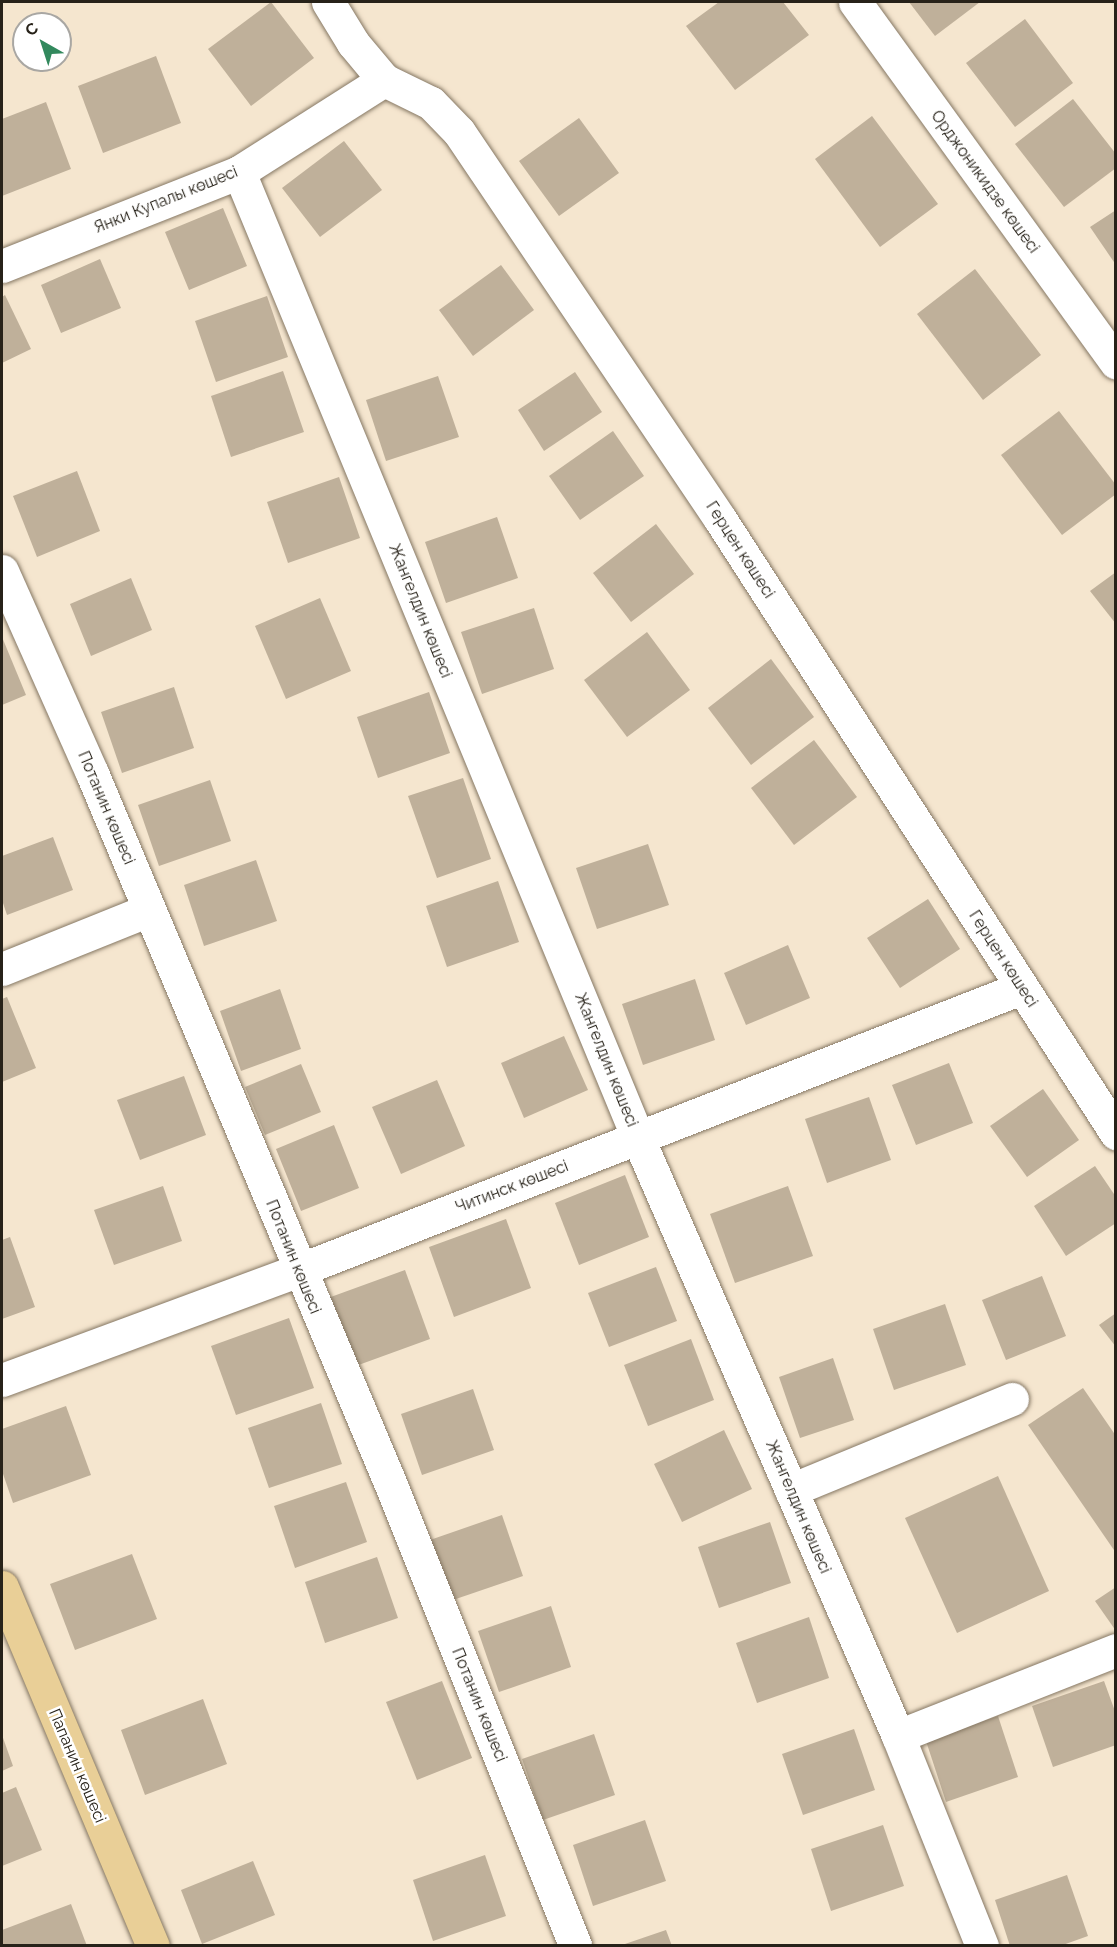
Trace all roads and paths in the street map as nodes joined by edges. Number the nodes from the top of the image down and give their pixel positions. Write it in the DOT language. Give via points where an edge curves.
graph roads {
  1 [pos="328,2"];
  2 [pos="855,2"];
  3 [pos="384,80"];
  4 [pos="239,172"];
  5 [pos="2,266"];
  6 [pos="1116,362"];
  7 [pos="2,571"];
  8 [pos="149,910"];
  9 [pos="2,969"];
  10 [pos="1021,988"];
  11 [pos="1116,1132"];
  12 [pos="638,1138"];
  13 [pos="298,1270"];
  14 [pos="2,1380"];
  15 [pos="1012,1399"];
  16 [pos="791,1490"];
  17 [pos="2,1587"];
  18 [pos="1116,1650"];
  19 [pos="898,1736"];
  20 [pos="153,1946"];
  21 [pos="574,1946"];
  22 [pos="982,1946"];
  1 -- 3 [label="street, Герцен көшесі" via="353,43"];
  2 -- 6 [label="street, Орджоникидзе көшесі"];
  3 -- 4 [label="street, Янки Купалы көшесі"];
  3 -- 10 [label="street, Герцен көшесі" via="431,103 459,132 720,519"];
  4 -- 5 [label="street, Янки Купалы көшесі"];
  4 -- 12 [label="street, Жангелдин көшесі"];
  7 -- 8 [label="street, Потанин көшесі"];
  8 -- 9 [label="street"];
  8 -- 13 [label="street, Потанин көшесі"];
  10 -- 11 [label="street, Герцен көшесі"];
  10 -- 12 [label="street, Читинск көшесі"];
  12 -- 13 [label="street, Читинск көшесі"];
  12 -- 16 [label="street, Жангелдин көшесі"];
  13 -- 14 [label="street, Читинск көшесі"];
  13 -- 21 [label="street, Потанин көшесі" via="391,1485"];
  15 -- 16 [label="street"];
  16 -- 19 [label="street, Жангелдин көшесі"];
  17 -- 20 [label="main road, Папанин көшесі"];
  18 -- 19 [label="street"];
  19 -- 22 [label="street, Жангелдин көшесі"];
}
